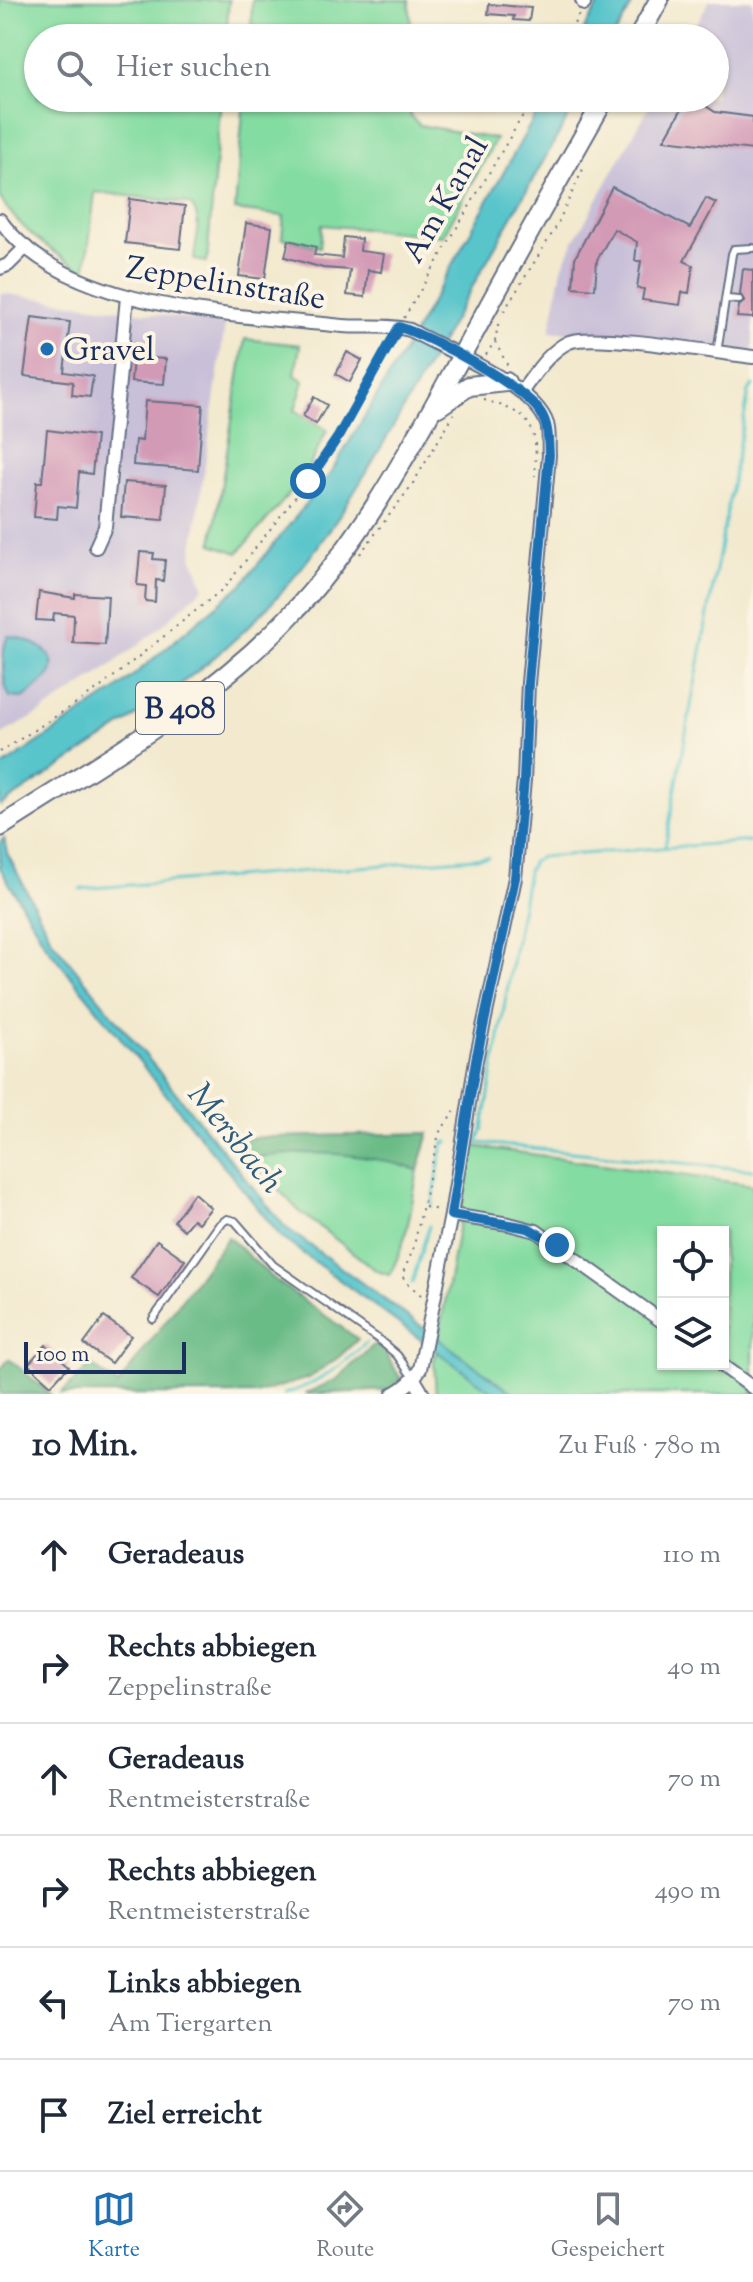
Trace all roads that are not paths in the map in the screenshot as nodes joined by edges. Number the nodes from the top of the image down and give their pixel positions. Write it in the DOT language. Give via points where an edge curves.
graph roads {
  1 [pos="659,0"];
  2 [pos="646,24"];
  3 [pos="597,112"];
  4 [pos="0,220"];
  5 [pos="26,247"];
  6 [pos="753,248"];
  7 [pos="0,268"];
  8 [pos="127,297"];
  9 [pos="727,299"];
  10 [pos="739,300"];
  11 [pos="717,353"];
  12 [pos="461,356"];
  13 [pos="753,357"];
  14 [pos="514,387"];
  15 [pos="430,414"];
  16 [pos="96,547"];
  17 [pos="1,826"];
  18 [pos="451,1215"];
  19 [pos="657,1318"];
  20 [pos="153,1319"];
  21 [pos="728,1370"];
  22 [pos="414,1379"];
  23 [pos="753,1388"];
  24 [pos="393,1394"];
  25 [pos="423,1394"];
  1 -- 2 [label="main road"];
  3 -- 12 [label="main road, B 408"];
  4 -- 5 [label="street, Zeppelinstraße"];
  5 -- 7 [label="street"];
  5 -- 8 [label="street, Zeppelinstraße" via="47,264"];
  6 -- 9 [label="lane" via="734,249"];
  8 -- 12 [label="street, Zeppelinstraße" via="266,318 404,329"];
  8 -- 16 [label="street" via="105,527"];
  9 -- 10 [label="lane"];
  9 -- 11 [label="lane"];
  11 -- 13 [label="street"];
  11 -- 14 [label="street" via="578,339 559,348"];
  12 -- 14 [label="street, Zeppelinstraße"];
  12 -- 15 [label="main road, B 408"];
  14 -- 15 [label="main road" via="469,386"];
  14 -- 18 [label="street" via="534,403 548,426 549,455 515,878 476,1060"];
  15 -- 17 [label="main road, B 408" via="372,513 287,620 163,722"];
  18 -- 19 [label="street" via="528,1228 545,1236"];
  18 -- 22 [label="street"];
  20 -- 22 [label="lane" via="227,1219 235,1221 273,1265 397,1355"];
  21 -- 23 [label="street"];
  22 -- 24 [label="street"];
  22 -- 25 [label="street"];
}
